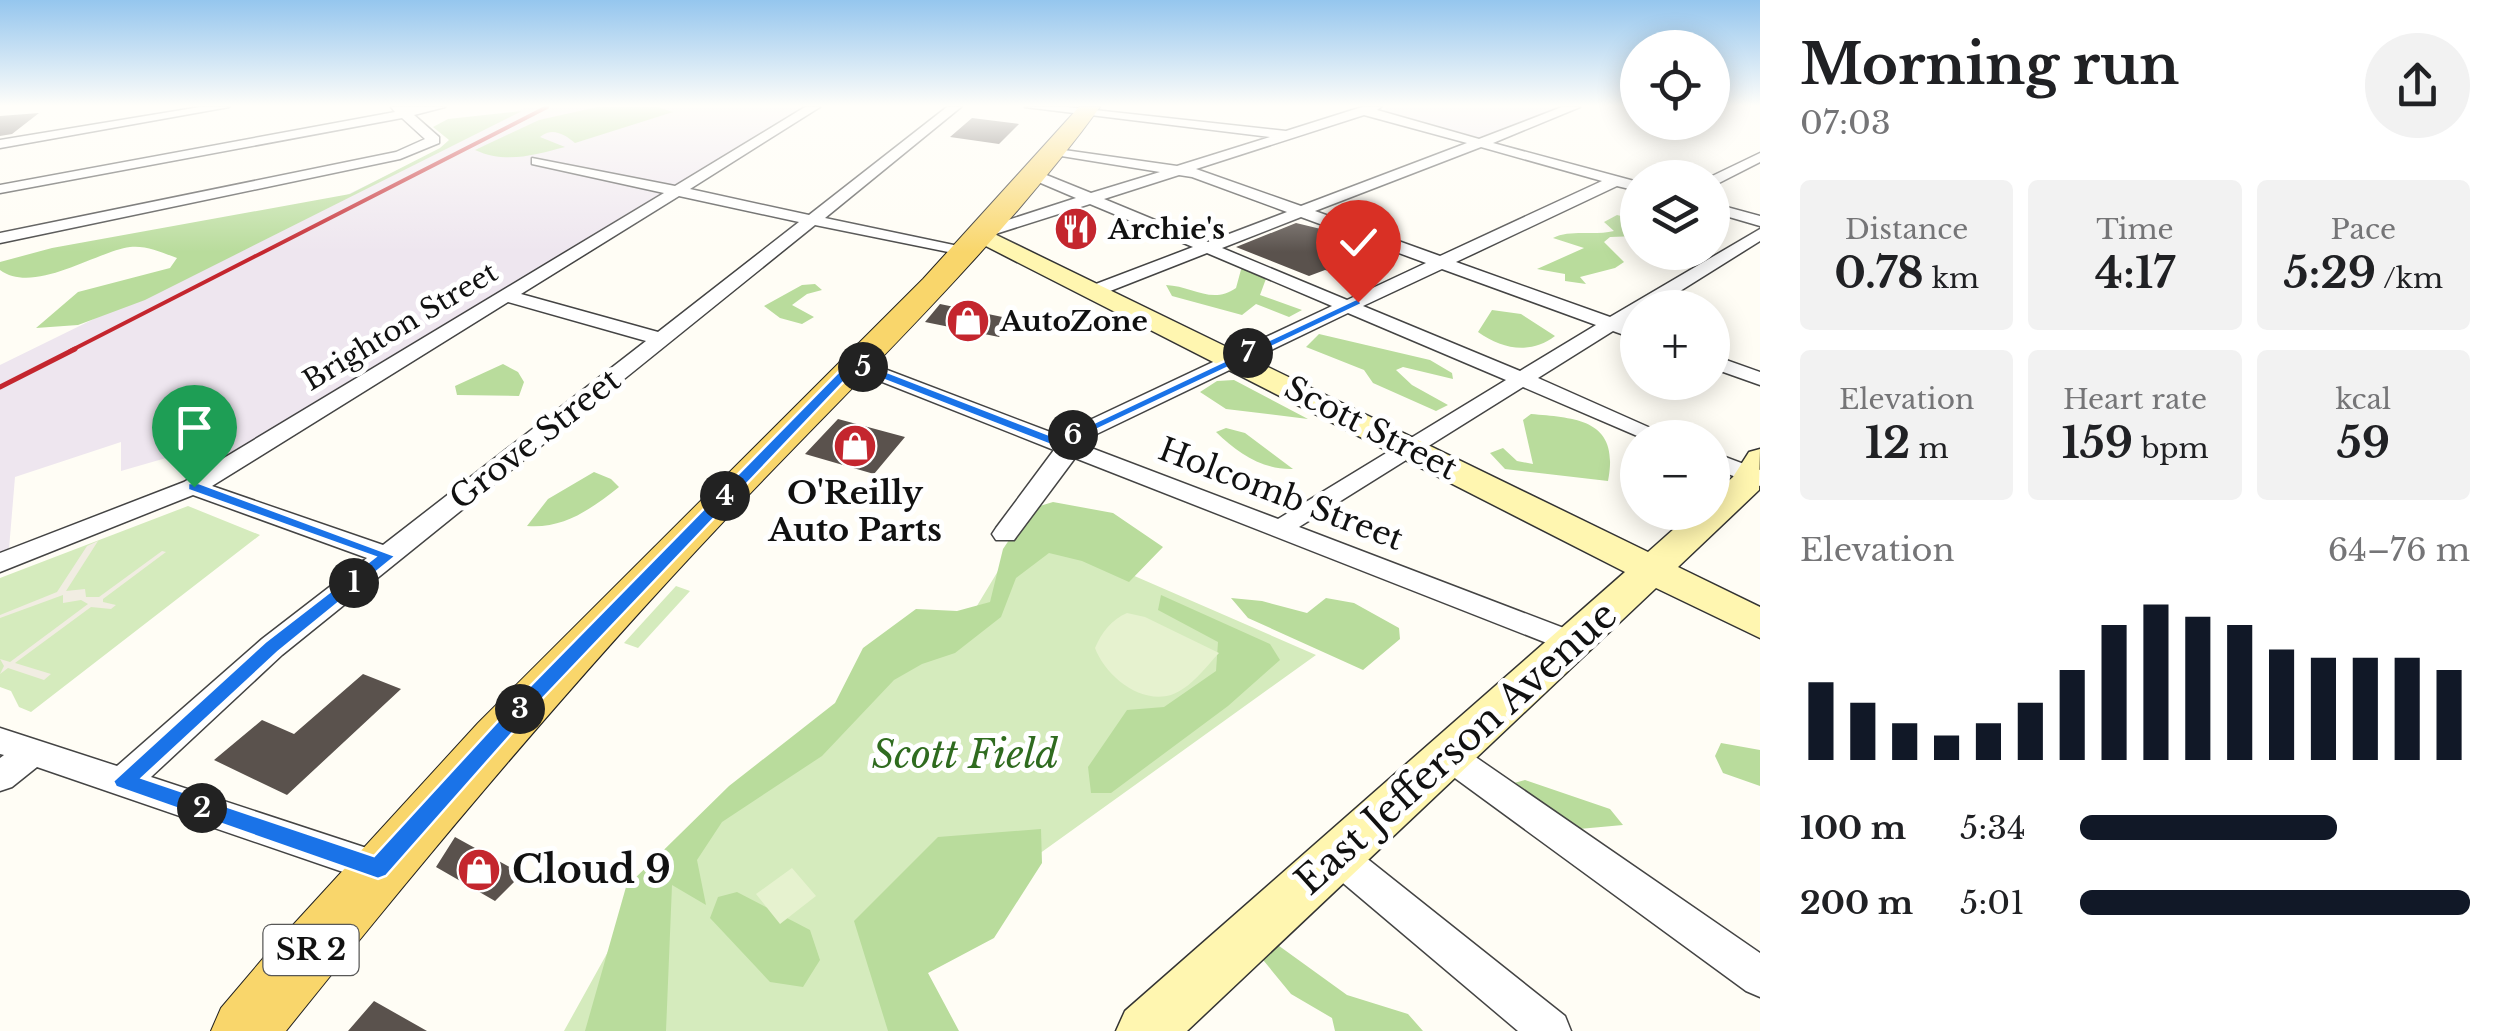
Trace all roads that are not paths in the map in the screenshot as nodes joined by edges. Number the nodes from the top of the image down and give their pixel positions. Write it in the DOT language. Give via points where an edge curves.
graph roads {
  1 [pos="169,155"];
  2 [pos="402,155"];
  3 [pos="737,155"];
  4 [pos="895,155"];
  5 [pos="1050,155"];
  6 [pos="1225,155"];
  7 [pos="1449,155"];
  8 [pos="1523,155"];
  9 [pos="1760,157"];
  10 [pos="537,161"];
  11 [pos="1045,163"];
  12 [pos="1181,169"];
  13 [pos="1730,172"];
  14 [pos="1615,181"];
  15 [pos="1620,182"];
  16 [pos="0,188"];
  17 [pos="678,192"];
  18 [pos="1092,198"];
  19 [pos="1302,212"];
  20 [pos="1730,212"];
  21 [pos="1760,220"];
  22 [pos="814,221"];
  23 [pos="1760,234"];
  24 [pos="0,238"];
  25 [pos="971,243"];
  26 [pos="1209,247"];
  27 [pos="1440,262"];
  28 [pos="1668,290"];
  29 [pos="1094,291"];
  30 [pos="508,296"];
  31 [pos="1350,305"];
  32 [pos="1620,319"];
  33 [pos="1610,325"];
  34 [pos="1620,328"];
  35 [pos="662,339"];
  36 [pos="1234,360"];
  37 [pos="854,364"];
  38 [pos="1730,368"];
  39 [pos="1522,378"];
  40 [pos="1760,379"];
  41 [pos="1620,420"];
  42 [pos="1066,446"];
  43 [pos="1409,448"];
  44 [pos="1746,468"];
  45 [pos="194,487"];
  46 [pos="1282,530"];
  47 [pos="1005,534"];
  48 [pos="388,556"];
  49 [pos="0,562"];
  50 [pos="1652,569"];
  51 [pos="1760,624"];
  52 [pos="1572,642"];
  53 [pos="0,741"];
  54 [pos="33,751"];
  55 [pos="1449,756"];
  56 [pos="0,777"];
  57 [pos="124,781"];
  58 [pos="1338,856"];
  59 [pos="378,868"];
  60 [pos="1760,976"];
  61 [pos="244,1031"];
  62 [pos="1145,1031"];
  63 [pos="1550,1031"];
  1 -- 16 [label="street"];
  2 -- 24 [label="street"];
  3 -- 17 [label="street, Brighton Street"];
  4 -- 22 [label="street, Grove Street"];
  5 -- 11 [label="main road, SR 2"];
  6 -- 12 [label="street"];
  7 -- 19 [label="street"];
  8 -- 14 [label="street"];
  9 -- 13 [label="street"];
  10 -- 17 [label="street"];
  11 -- 12 [label="street"];
  11 -- 18 [label="street"];
  11 -- 25 [label="main road, SR 2"];
  12 -- 18 [label="street"];
  12 -- 19 [label="street"];
  14 -- 15 [label="street"];
  14 -- 27 [label="street"];
  17 -- 22 [label="street"];
  17 -- 30 [label="street, Brighton Street"];
  18 -- 25 [label="street"];
  18 -- 26 [label="street"];
  19 -- 26 [label="street"];
  19 -- 27 [label="street"];
  20 -- 21 [label="street"];
  22 -- 25 [label="street"];
  22 -- 35 [label="street, Grove Street"];
  23 -- 28 [label="street"];
  25 -- 29 [label="street, Scott Street"];
  25 -- 37 [label="main road, SR 2"];
  26 -- 29 [label="street"];
  26 -- 31 [label="street"];
  27 -- 31 [label="street"];
  27 -- 33 [label="street"];
  29 -- 36 [label="street, Scott Street"];
  30 -- 35 [label="street"];
  30 -- 45 [label="street, Brighton Street"];
  31 -- 36 [label="street"];
  31 -- 39 [label="street"];
  32 -- 33 [label="street"];
  33 -- 34 [label="street"];
  33 -- 39 [label="street"];
  35 -- 48 [label="street, Grove Street"];
  36 -- 42 [label="street" via="1068,438"];
  36 -- 43 [label="street, Scott Street"];
  37 -- 42 [label="street, Holcomb Street"];
  37 -- 59 [label="main road, SR 2" via="537,691"];
  38 -- 40 [label="street"];
  39 -- 41 [label="street"];
  39 -- 43 [label="street"];
  42 -- 46 [label="street, Holcomb Street"];
  42 -- 47 [label="street" via="1066,455"];
  43 -- 46 [label="street"];
  43 -- 50 [label="street, Scott Street"];
  44 -- 50 [label="street, East Jefferson Avenue" via="1747,483"];
  45 -- 48 [label="street"];
  45 -- 49 [label="street, Brighton Street"];
  46 -- 52 [label="street, Holcomb Street"];
  48 -- 57 [label="street, Grove Street" via="272,647"];
  50 -- 51 [label="street, Scott Street"];
  50 -- 52 [label="street, East Jefferson Avenue"];
  52 -- 55 [label="street, East Jefferson Avenue"];
  53 -- 54 [label="street"];
  54 -- 56 [label="street"];
  54 -- 57 [label="street"];
  55 -- 58 [label="street, East Jefferson Avenue"];
  55 -- 60 [label="street"];
  57 -- 59 [label="street"];
  58 -- 62 [label="street, East Jefferson Avenue"];
  58 -- 63 [label="street"];
  59 -- 61 [label="main road, SR 2"];
}
